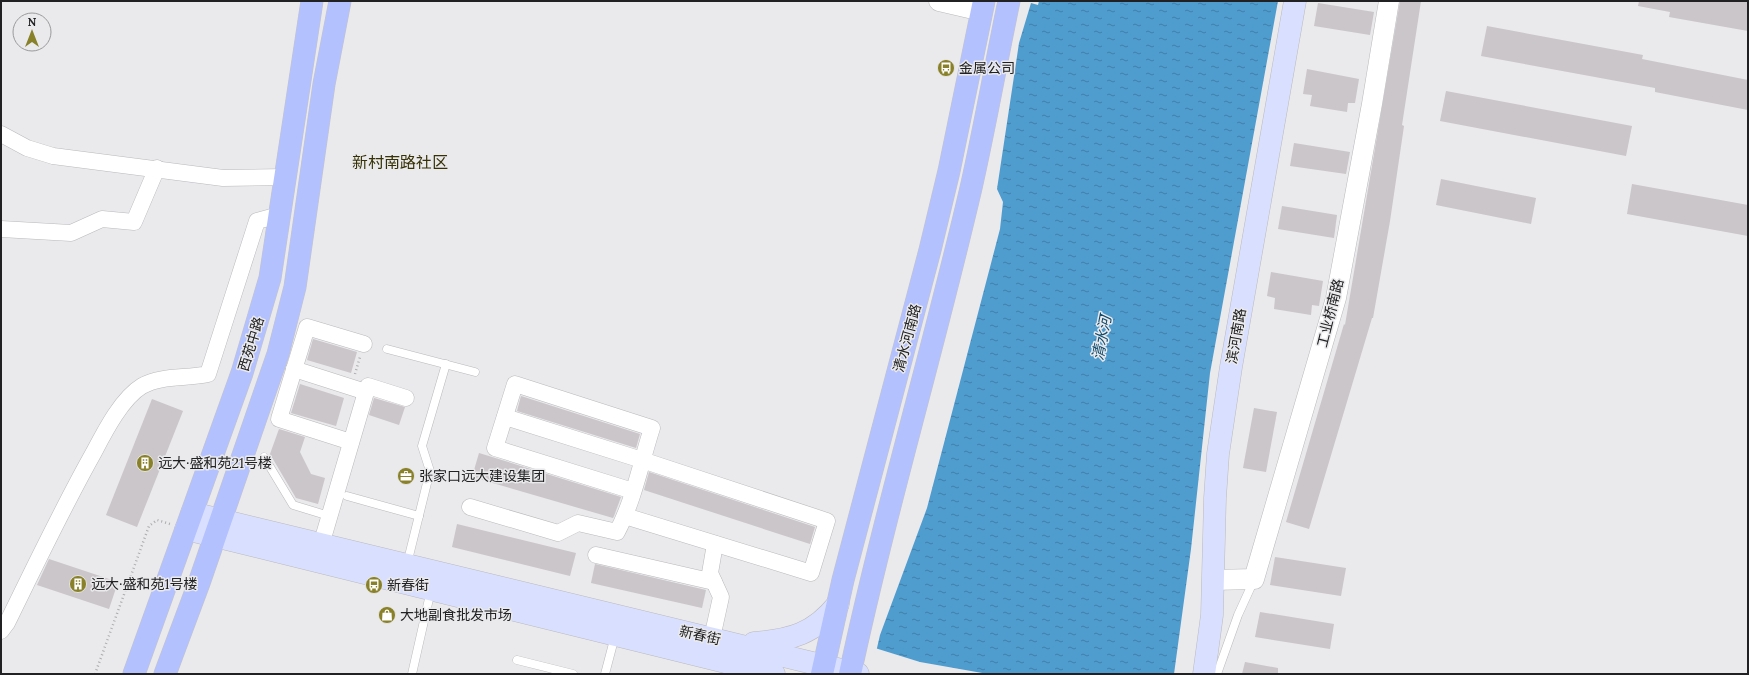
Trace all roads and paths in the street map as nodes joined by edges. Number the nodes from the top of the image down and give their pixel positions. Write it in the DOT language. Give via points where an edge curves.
graph roads {
  1 [pos="312,1"];
  2 [pos="340,1"];
  3 [pos="939,1"];
  4 [pos="1009,1"];
  5 [pos="1296,1"];
  6 [pos="1303,1"];
  7 [pos="1389,1"];
  8 [pos="983,6"];
  9 [pos="1,134"];
  10 [pos="158,168"];
  11 [pos="284,177"];
  12 [pos="279,215"];
  13 [pos="1,229"];
  14 [pos="364,344"];
  15 [pos="386,349"];
  16 [pos="446,364"];
  17 [pos="294,369"];
  18 [pos="476,372"];
  19 [pos="366,392"];
  20 [pos="406,398"];
  21 [pos="505,417"];
  22 [pos="351,442"];
  23 [pos="264,457"];
  24 [pos="642,460"];
  25 [pos="633,491"];
  26 [pos="347,496"];
  27 [pos="470,507"];
  28 [pos="329,516"];
  29 [pos="419,516"];
  30 [pos="625,516"];
  31 [pos="189,521"];
  32 [pos="218,529"];
  33 [pos="715,544"];
  34 [pos="321,545"];
  35 [pos="596,555"];
  36 [pos="406,565"];
  37 [pos="1254,579"];
  38 [pos="1218,580"];
  39 [pos="714,582"];
  40 [pos="432,590"];
  41 [pos="838,604"];
  42 [pos="1,631"];
  43 [pos="615,635"];
  44 [pos="712,638"];
  45 [pos="737,644"];
  46 [pos="518,660"];
  47 [pos="823,670"];
  48 [pos="95,674"];
  49 [pos="134,674"];
  50 [pos="165,674"];
  51 [pos="412,674"];
  52 [pos="573,674"];
  53 [pos="605,674"];
  54 [pos="774,674"];
  55 [pos="857,674"];
  56 [pos="1204,674"];
  57 [pos="1217,674"];
  1 -- 11 [label="main road, 西苑中路"];
  2 -- 32 [label="main road, 西苑中路" via="324,84 295,287 278,354"];
  3 -- 8 [label="street"];
  4 -- 55 [label="main road, 清水河南路" via="971,187 857,645"];
  5 -- 38 [label="main road, 滨河南路" via="1218,454 1215,498"];
  6 -- 38 [label="main road, 滨河南路" via="1231,421"];
  7 -- 37 [label="street, 工业桥南路" via="1336,298"];
  8 -- 41 [label="main road, 清水河南路" via="930,250"];
  9 -- 10 [label="street" via="27,148 53,156"];
  10 -- 11 [label="street" via="222,178"];
  10 -- 13 [label="street" via="134,222 102,219 71,233"];
  11 -- 12 [label="main road, 西苑中路"];
  12 -- 31 [label="main road, 西苑中路" via="270,278 257,325"];
  12 -- 42 [label="street" via="257,221 208,374 156,380 142,386 131,395 104,434 76,483"];
  14 -- 17 [label="street" via="307,326"];
  15 -- 16 [label="lane"];
  16 -- 18 [label="lane"];
  16 -- 29 [label="lane" via="422,446 430,471"];
  17 -- 19 [label="street"];
  17 -- 22 [label="street" via="279,419"];
  19 -- 20 [label="street" via="368,386"];
  19 -- 22 [label="street"];
  21 -- 24 [label="street"];
  21 -- 24 [label="street" via="515,384 652,428"];
  21 -- 25 [label="street" via="495,448"];
  22 -- 28 [label="street"];
  23 -- 28 [label="lane" via="293,505"];
  24 -- 25 [label="street"];
  24 -- 33 [label="street" via="827,521 811,573"];
  25 -- 30 [label="street"];
  26 -- 29 [label="lane"];
  27 -- 30 [label="street" via="558,533 578,523 617,532"];
  28 -- 34 [label="street"];
  29 -- 36 [label="lane"];
  30 -- 33 [label="street"];
  31 -- 32 [label="main road, 新春街"];
  31 -- 48 [label="path" via="157,520 149,526"];
  31 -- 49 [label="main road, 西苑中路"];
  32 -- 34 [label="main road, 新春街"];
  32 -- 40 [label="main road, 新春街"];
  32 -- 50 [label="main road, 西苑中路"];
  33 -- 39 [label="street" via="710,573"];
  34 -- 36 [label="main road, 新春街"];
  35 -- 39 [label="street"];
  36 -- 44 [label="main road, 新春街"];
  37 -- 38 [label="street"];
  37 -- 57 [label="lane"];
  38 -- 56 [label="main road, 滨河南路"];
  38 -- 57 [label="main road, 滨河南路" via="1223,611"];
  39 -- 44 [label="street" via="721,597"];
  40 -- 43 [label="main road, 新春街"];
  40 -- 51 [label="lane"];
  41 -- 45 [label="main road" via="827,618 808,631 776,641"];
  41 -- 47 [label="main road, 清水河南路"];
  43 -- 53 [label="lane"];
  43 -- 54 [label="main road, 新春街"];
  44 -- 45 [label="main road, 新春街"];
  45 -- 47 [label="main road, 新春街"];
  46 -- 52 [label="lane"];
  47 -- 55 [label="main road, 新春街"];
}
